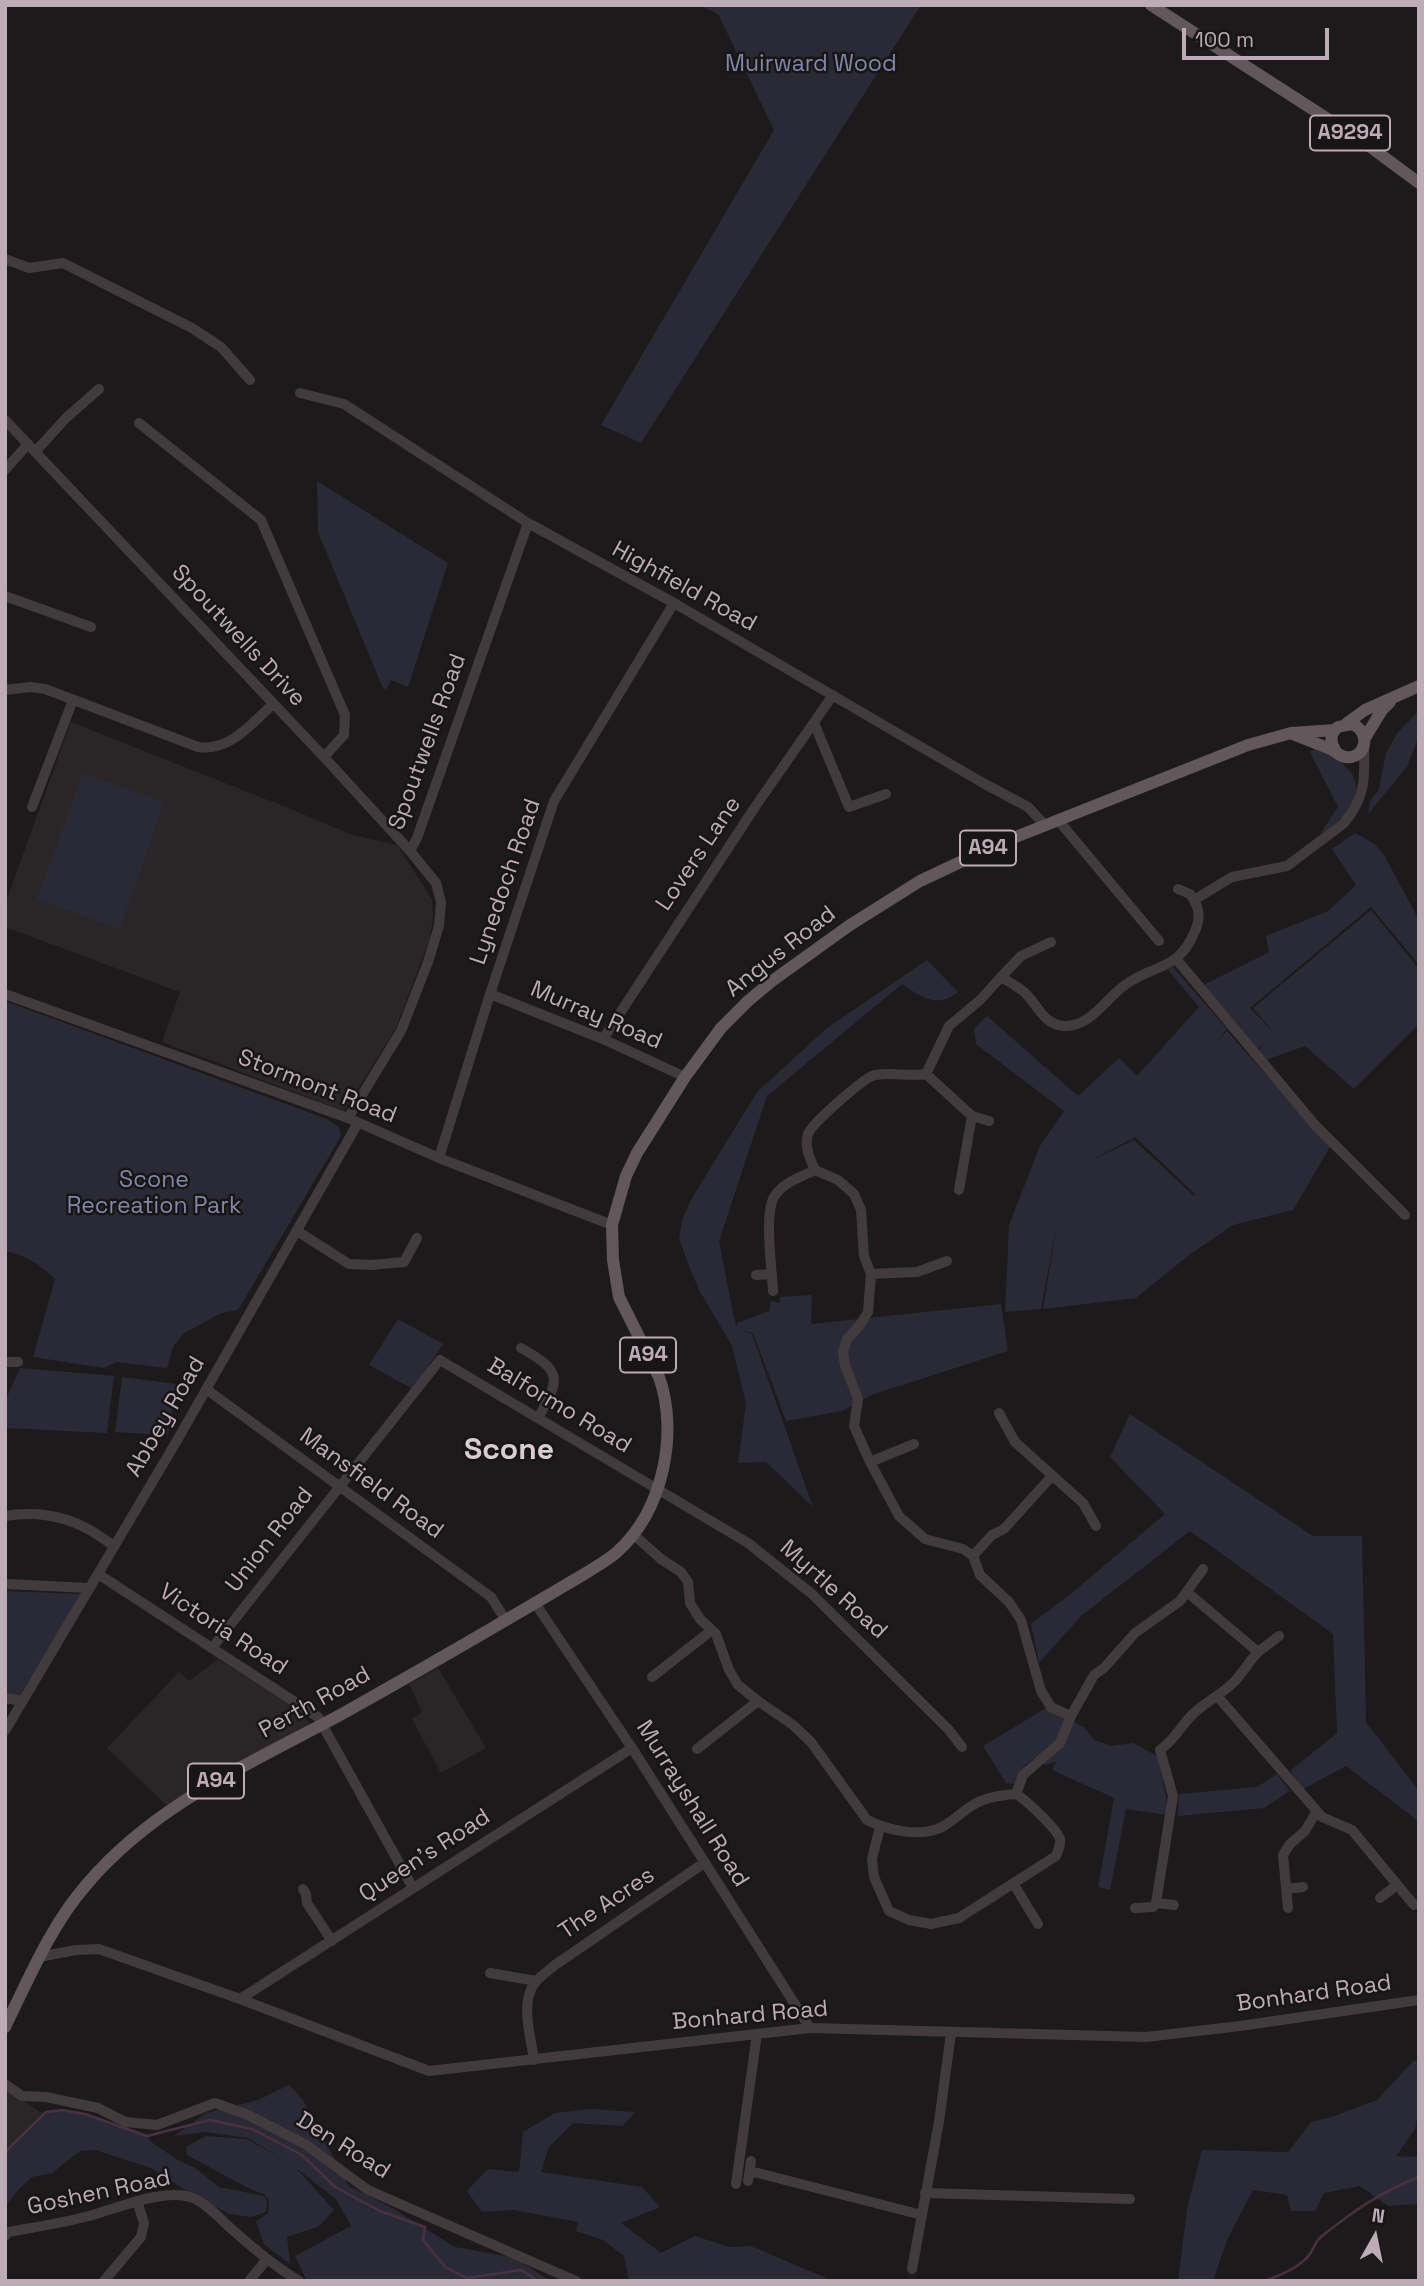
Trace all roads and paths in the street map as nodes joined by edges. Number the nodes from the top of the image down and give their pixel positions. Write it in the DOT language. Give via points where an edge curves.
graph roads {
  1 [pos="1151,5"];
  2 [pos="1419,183"];
  3 [pos="5,259"];
  4 [pos="250,380"];
  5 [pos="99,389"];
  6 [pos="300,393"];
  7 [pos="5,420"];
  8 [pos="139,423"];
  9 [pos="31,448"];
  10 [pos="5,470"];
  11 [pos="528,523"];
  12 [pos="5,596"];
  13 [pos="674,603"];
  14 [pos="64,604"];
  15 [pos="59,615"];
  16 [pos="91,627"];
  17 [pos="1419,686"];
  18 [pos="5,690"];
  19 [pos="833,695"];
  20 [pos="1398,695"];
  21 [pos="73,700"];
  22 [pos="273,704"];
  23 [pos="814,723"];
  24 [pos="1341,727"];
  25 [pos="1291,733"];
  26 [pos="1364,742"];
  27 [pos="1340,754"];
  28 [pos="324,757"];
  29 [pos="1363,782"];
  30 [pos="886,794"];
  31 [pos="32,807"];
  32 [pos="1058,820"];
  33 [pos="1045,825"];
  34 [pos="410,851"];
  35 [pos="1178,889"];
  36 [pos="1194,900"];
  37 [pos="1158,941"];
  38 [pos="1051,942"];
  39 [pos="1177,960"];
  40 [pos="1001,977"];
  41 [pos="5,994"];
  42 [pos="490,994"];
  43 [pos="603,1039"];
  44 [pos="926,1074"];
  45 [pos="685,1077"];
  46 [pos="972,1116"];
  47 [pos="353,1121"];
  48 [pos="989,1121"];
  49 [pos="439,1158"];
  50 [pos="815,1170"];
  51 [pos="959,1190"];
  52 [pos="1405,1215"];
  53 [pos="612,1225"];
  54 [pos="297,1231"];
  55 [pos="417,1238"];
  56 [pos="947,1261"];
  57 [pos="772,1274"];
  58 [pos="871,1274"];
  59 [pos="756,1275"];
  60 [pos="773,1291"];
  61 [pos="521,1348"];
  62 [pos="440,1360"];
  63 [pos="5,1362"];
  64 [pos="18,1362"];
  65 [pos="206,1389"];
  66 [pos="999,1413"];
  67 [pos="538,1418"];
  68 [pos="914,1444"];
  69 [pos="870,1461"];
  70 [pos="1052,1476"];
  71 [pos="338,1487"];
  72 [pos="657,1488"];
  73 [pos="5,1516"];
  74 [pos="1096,1525"];
  75 [pos="633,1534"];
  76 [pos="114,1546"];
  77 [pos="973,1556"];
  78 [pos="1203,1569"];
  79 [pos="98,1574"];
  80 [pos="5,1584"];
  81 [pos="89,1588"];
  82 [pos="1187,1592"];
  83 [pos="535,1603"];
  84 [pos="505,1619"];
  85 [pos="712,1630"];
  86 [pos="1279,1636"];
  87 [pos="212,1648"];
  88 [pos="1258,1652"];
  89 [pos="653,1677"];
  90 [pos="1218,1697"];
  91 [pos="5,1698"];
  92 [pos="22,1701"];
  93 [pos="758,1701"];
  94 [pos="1071,1716"];
  95 [pos="322,1724"];
  96 [pos="6,1726"];
  97 [pos="632,1748"];
  98 [pos="962,1748"];
  99 [pos="697,1749"];
  100 [pos="1016,1794"];
  101 [pos="1317,1811"];
  102 [pos="880,1827"];
  103 [pos="704,1863"];
  104 [pos="1013,1883"];
  105 [pos="1398,1885"];
  106 [pos="1303,1887"];
  107 [pos="413,1888"];
  108 [pos="303,1889"];
  109 [pos="1286,1889"];
  110 [pos="1380,1898"];
  111 [pos="1156,1903"];
  112 [pos="1174,1905"];
  113 [pos="1414,1905"];
  114 [pos="1135,1908"];
  115 [pos="1287,1908"];
  116 [pos="1038,1924"];
  117 [pos="332,1941"];
  118 [pos="39,1957"];
  119 [pos="490,1973"];
  120 [pos="536,1981"];
  121 [pos="240,1999"];
  122 [pos="1419,2000"];
  123 [pos="5,2027"];
  124 [pos="810,2028"];
  125 [pos="951,2033"];
  126 [pos="757,2034"];
  127 [pos="534,2060"];
  128 [pos="5,2084"];
  129 [pos="750,2171"];
  130 [pos="736,2184"];
  131 [pos="925,2193"];
  132 [pos="1130,2199"];
  133 [pos="137,2202"];
  134 [pos="922,2215"];
  135 [pos="5,2235"];
  136 [pos="267,2259"];
  137 [pos="912,2269"];
  138 [pos="104,2281"];
  139 [pos="249,2281"];
  140 [pos="299,2281"];
  141 [pos="576,2281"];
  1 -- 2 [label="main road, A9294"];
  3 -- 4 [label="street" via="29,268 63,263 192,328 221,347"];
  5 -- 9 [label="street"];
  6 -- 11 [label="street, Highfield Road" via="344,404"];
  7 -- 9 [label="street, Spoutwells Drive"];
  8 -- 28 [label="street" via="261,520 345,715 344,735"];
  9 -- 10 [label="street"];
  9 -- 22 [label="street, Spoutwells Drive"];
  11 -- 13 [label="street, Highfield Road"];
  11 -- 34 [label="street, Spoutwells Road"];
  12 -- 15 [label="street"];
  13 -- 19 [label="street, Highfield Road"];
  13 -- 42 [label="street, Lynedoch Road" via="554,802"];
  14 -- 15 [label="street"];
  15 -- 16 [label="street"];
  17 -- 20 [label="main road, A94"];
  18 -- 21 [label="street" via="45,689"];
  19 -- 23 [label="street, Lovers Lane"];
  19 -- 33 [label="street, Highfield Road" via="1028,807"];
  20 -- 24 [label="main road, A94"];
  20 -- 26 [label="main road, A94" via="1382,710"];
  21 -- 22 [label="street" via="210,749 226,744"];
  21 -- 31 [label="street"];
  22 -- 28 [label="street, Spoutwells Drive"];
  23 -- 30 [label="street" via="849,807"];
  23 -- 43 [label="street, Lovers Lane"];
  24 -- 25 [label="main road, Angus Road / A94"];
  24 -- 26 [label="main road" via="1356,726"];
  24 -- 27 [label="main road" via="1331,740"];
  25 -- 27 [label="main road"];
  25 -- 32 [label="main road, Angus Road / A94" via="1248,745"];
  26 -- 27 [label="main road, A94" via="1359,753"];
  26 -- 29 [label="street"];
  27 -- 29 [label="street" via="1358,769"];
  28 -- 34 [label="street, Spoutwells Drive"];
  29 -- 36 [label="street" via="1359,802 1343,824 1294,862 1231,877"];
  32 -- 33 [label="main road, Angus Road / A94"];
  32 -- 37 [label="street"];
  33 -- 45 [label="main road, Angus Road / A94" via="946,867 850,925 748,1001 721,1028"];
  34 -- 47 [label="street, Spoutwells Road" via="436,883 441,902 439,926 401,1031"];
  35 -- 36 [label="street"];
  36 -- 39 [label="street" via="1198,925"];
  38 -- 40 [label="street" via="1020,956"];
  39 -- 40 [label="street" via="1134,978 1088,1019 1062,1026 1042,1015 1025,992"];
  39 -- 52 [label="street" via="1315,1125"];
  40 -- 44 [label="street" via="949,1026"];
  41 -- 47 [label="street, Stormont Road"];
  42 -- 43 [label="street, Murray Road"];
  42 -- 49 [label="street, Lynedoch Road"];
  43 -- 45 [label="street, Murray Road"];
  44 -- 46 [label="street"];
  44 -- 50 [label="street" via="875,1075 861,1082 808,1133 808,1155"];
  45 -- 53 [label="main road, Angus Road / A94" via="637,1153"];
  46 -- 48 [label="street"];
  46 -- 51 [label="street"];
  47 -- 49 [label="street, Stormont Road"];
  47 -- 54 [label="street, Abbey Road"];
  49 -- 53 [label="street, Stormont Road"];
  50 -- 57 [label="street" via="787,1184 775,1196 770,1209"];
  50 -- 58 [label="street" via="838,1180 854,1194"];
  53 -- 72 [label="main road, Angus Road / A94" via="619,1297 659,1377 666,1406 667,1441"];
  54 -- 55 [label="street" via="348,1264 404,1262"];
  54 -- 65 [label="street, Abbey Road"];
  56 -- 58 [label="street" via="917,1272"];
  57 -- 59 [label="street"];
  57 -- 60 [label="street"];
  58 -- 69 [label="street" via="868,1312 843,1352 858,1399 854,1426"];
  61 -- 67 [label="street" via="548,1364 554,1377 551,1396"];
  62 -- 67 [label="street, Balformo Road"];
  62 -- 71 [label="street, Union Road"];
  63 -- 64 [label="street"];
  65 -- 71 [label="street, Mansfield Road"];
  65 -- 76 [label="street, Abbey Road"];
  66 -- 70 [label="street" via="1015,1442"];
  67 -- 72 [label="street, Balformo Road"];
  68 -- 69 [label="street"];
  69 -- 77 [label="street" via="899,1516 925,1538"];
  70 -- 74 [label="street" via="1083,1503"];
  70 -- 77 [label="street"];
  71 -- 84 [label="street, Mansfield Road" via="491,1597"];
  71 -- 87 [label="street, Union Road"];
  72 -- 75 [label="main road, Perth Road / A94"];
  72 -- 98 [label="street, Myrtle Road" via="748,1543 812,1594"];
  73 -- 76 [label="street" via="57,1517"];
  75 -- 83 [label="main road, Perth Road / A94" via="608,1559"];
  75 -- 85 [label="street" via="681,1572 688,1583 690,1604"];
  76 -- 79 [label="street, Abbey Road"];
  77 -- 94 [label="street" via="980,1575 1021,1620 1041,1691 1051,1707"];
  78 -- 82 [label="street"];
  79 -- 81 [label="street, Abbey Road"];
  79 -- 87 [label="street, Victoria Road"];
  80 -- 81 [label="street"];
  81 -- 92 [label="street, Abbey Road"];
  82 -- 88 [label="street"];
  82 -- 94 [label="street" via="1135,1633 1094,1675"];
  83 -- 84 [label="main road, Perth Road / A94"];
  83 -- 97 [label="street, Murrayshall Road"];
  84 -- 95 [label="main road, Perth Road / A94"];
  85 -- 89 [label="street"];
  85 -- 93 [label="street" via="738,1685"];
  86 -- 88 [label="street"];
  87 -- 95 [label="street, Victoria Road"];
  88 -- 90 [label="street"];
  90 -- 101 [label="street"];
  90 -- 111 [label="street" via="1199,1709 1160,1750 1173,1796"];
  91 -- 92 [label="street"];
  92 -- 96 [label="street, Abbey Road"];
  93 -- 99 [label="street"];
  93 -- 102 [label="street" via="810,1742 867,1820"];
  94 -- 100 [label="street" via="1060,1743 1023,1775"];
  95 -- 107 [label="street"];
  95 -- 118 [label="main road, Perth Road / A94" via="223,1777 122,1846 86,1885"];
  97 -- 103 [label="street, Murrayshall Road"];
  97 -- 107 [label="street, Queen's Road"];
  100 -- 102 [label="street" via="976,1802 940,1828 919,1832"];
  100 -- 104 [label="street" via="1060,1839 1056,1856"];
  101 -- 105 [label="street" via="1352,1830"];
  101 -- 109 [label="street" via="1306,1831 1283,1855"];
  102 -- 104 [label="street" via="872,1859 874,1877 889,1911 909,1920 931,1924 960,1918"];
  103 -- 120 [label="street, The Acres"];
  103 -- 124 [label="street, Murrayshall Road"];
  104 -- 116 [label="street"];
  105 -- 110 [label="street"];
  105 -- 113 [label="street"];
  106 -- 109 [label="street"];
  107 -- 117 [label="street, Queen's Road"];
  108 -- 117 [label="street"];
  109 -- 115 [label="street"];
  111 -- 112 [label="street"];
  111 -- 114 [label="street"];
  117 -- 121 [label="street, Queen's Road"];
  118 -- 121 [label="street, Bonhard Road" via="99,1949"];
  118 -- 123 [label="main road, Perth Road / A94"];
  119 -- 120 [label="street"];
  120 -- 127 [label="street" via="528,2003"];
  121 -- 127 [label="street, Bonhard Road" via="429,2071"];
  122 -- 125 [label="street, Bonhard Road" via="1146,2037"];
  124 -- 125 [label="street, Bonhard Road"];
  124 -- 126 [label="street, Bonhard Road"];
  125 -- 131 [label="street"];
  126 -- 127 [label="street, Bonhard Road"];
  126 -- 130 [label="street"];
  128 -- 141 [label="street, Den Road" via="22,2096 98,2108 125,2122 158,2125 215,2103 305,2144 368,2190"];
  129 -- 134 [label="street"];
  131 -- 132 [label="street"];
  131 -- 134 [label="street"];
  133 -- 135 [label="street, Goshen Road"];
  133 -- 136 [label="street, Goshen Road" via="169,2196 192,2198"];
  133 -- 138 [label="street" via="144,2223 141,2237"];
  134 -- 137 [label="street"];
  136 -- 139 [label="street"];
  136 -- 140 [label="street, Goshen Road"];
}
